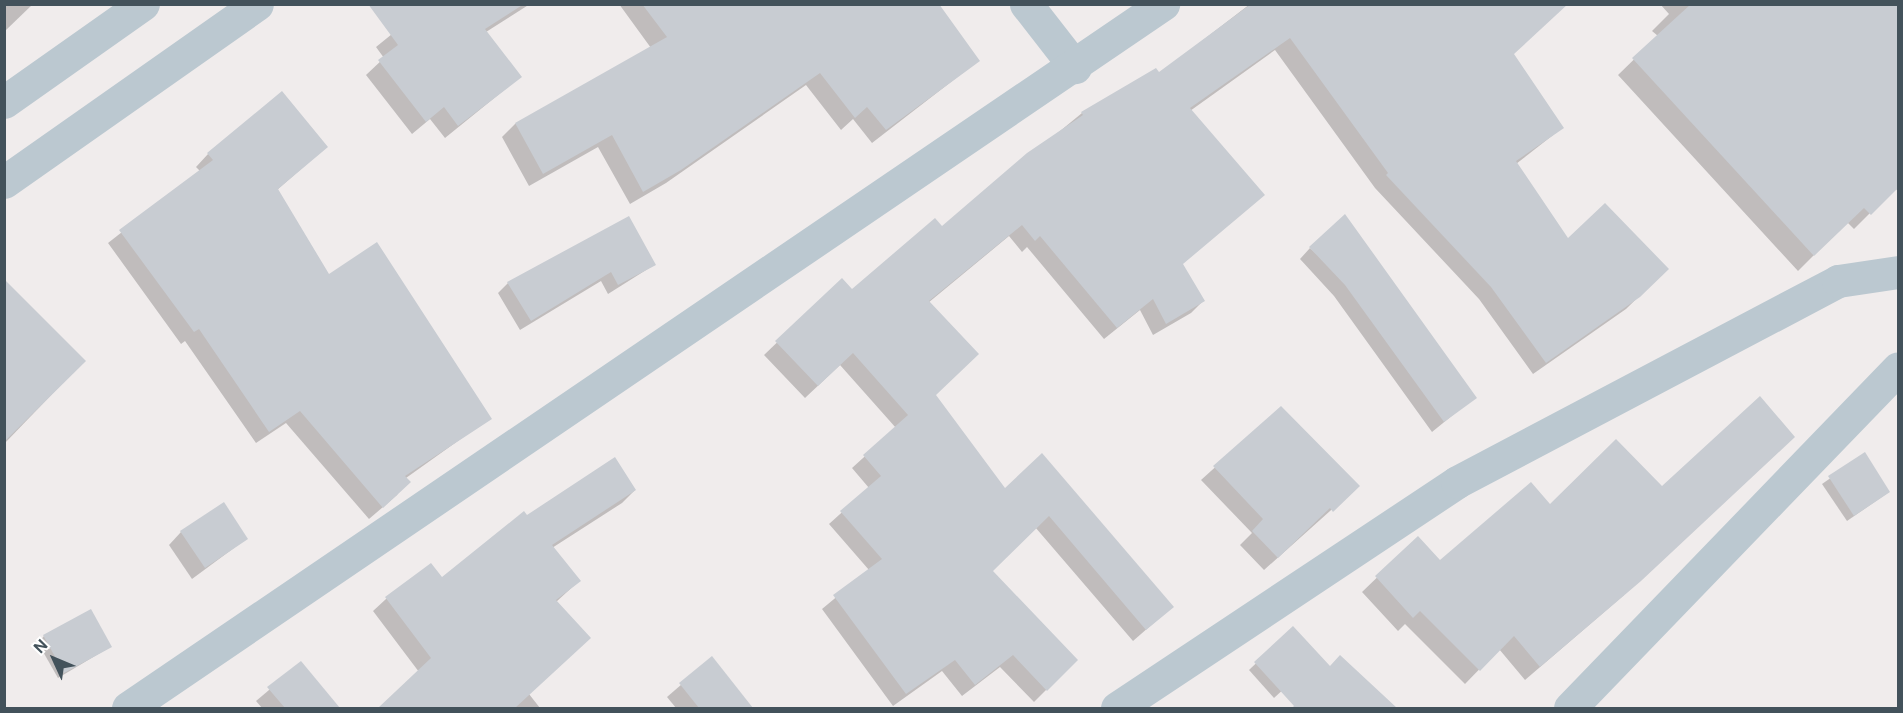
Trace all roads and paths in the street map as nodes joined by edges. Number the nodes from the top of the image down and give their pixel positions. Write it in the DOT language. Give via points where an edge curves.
graph roads {
  1 [pos="143,4"];
  2 [pos="257,4"];
  3 [pos="1026,4"];
  4 [pos="1163,4"];
  5 [pos="1075,67"];
  6 [pos="4,102"];
  7 [pos="4,182"];
  8 [pos="1899,272"];
  9 [pos="1899,368"];
  10 [pos="128,708"];
  11 [pos="1117,708"];
  12 [pos="1570,708"];
  1 -- 6 [label="street"];
  2 -- 7 [label="street"];
  3 -- 5 [label="street"];
  4 -- 5 [label="street"];
  5 -- 10 [label="street"];
  8 -- 11 [label="street" via="1839,281 1457,482"];
  9 -- 12 [label="street"];
}
